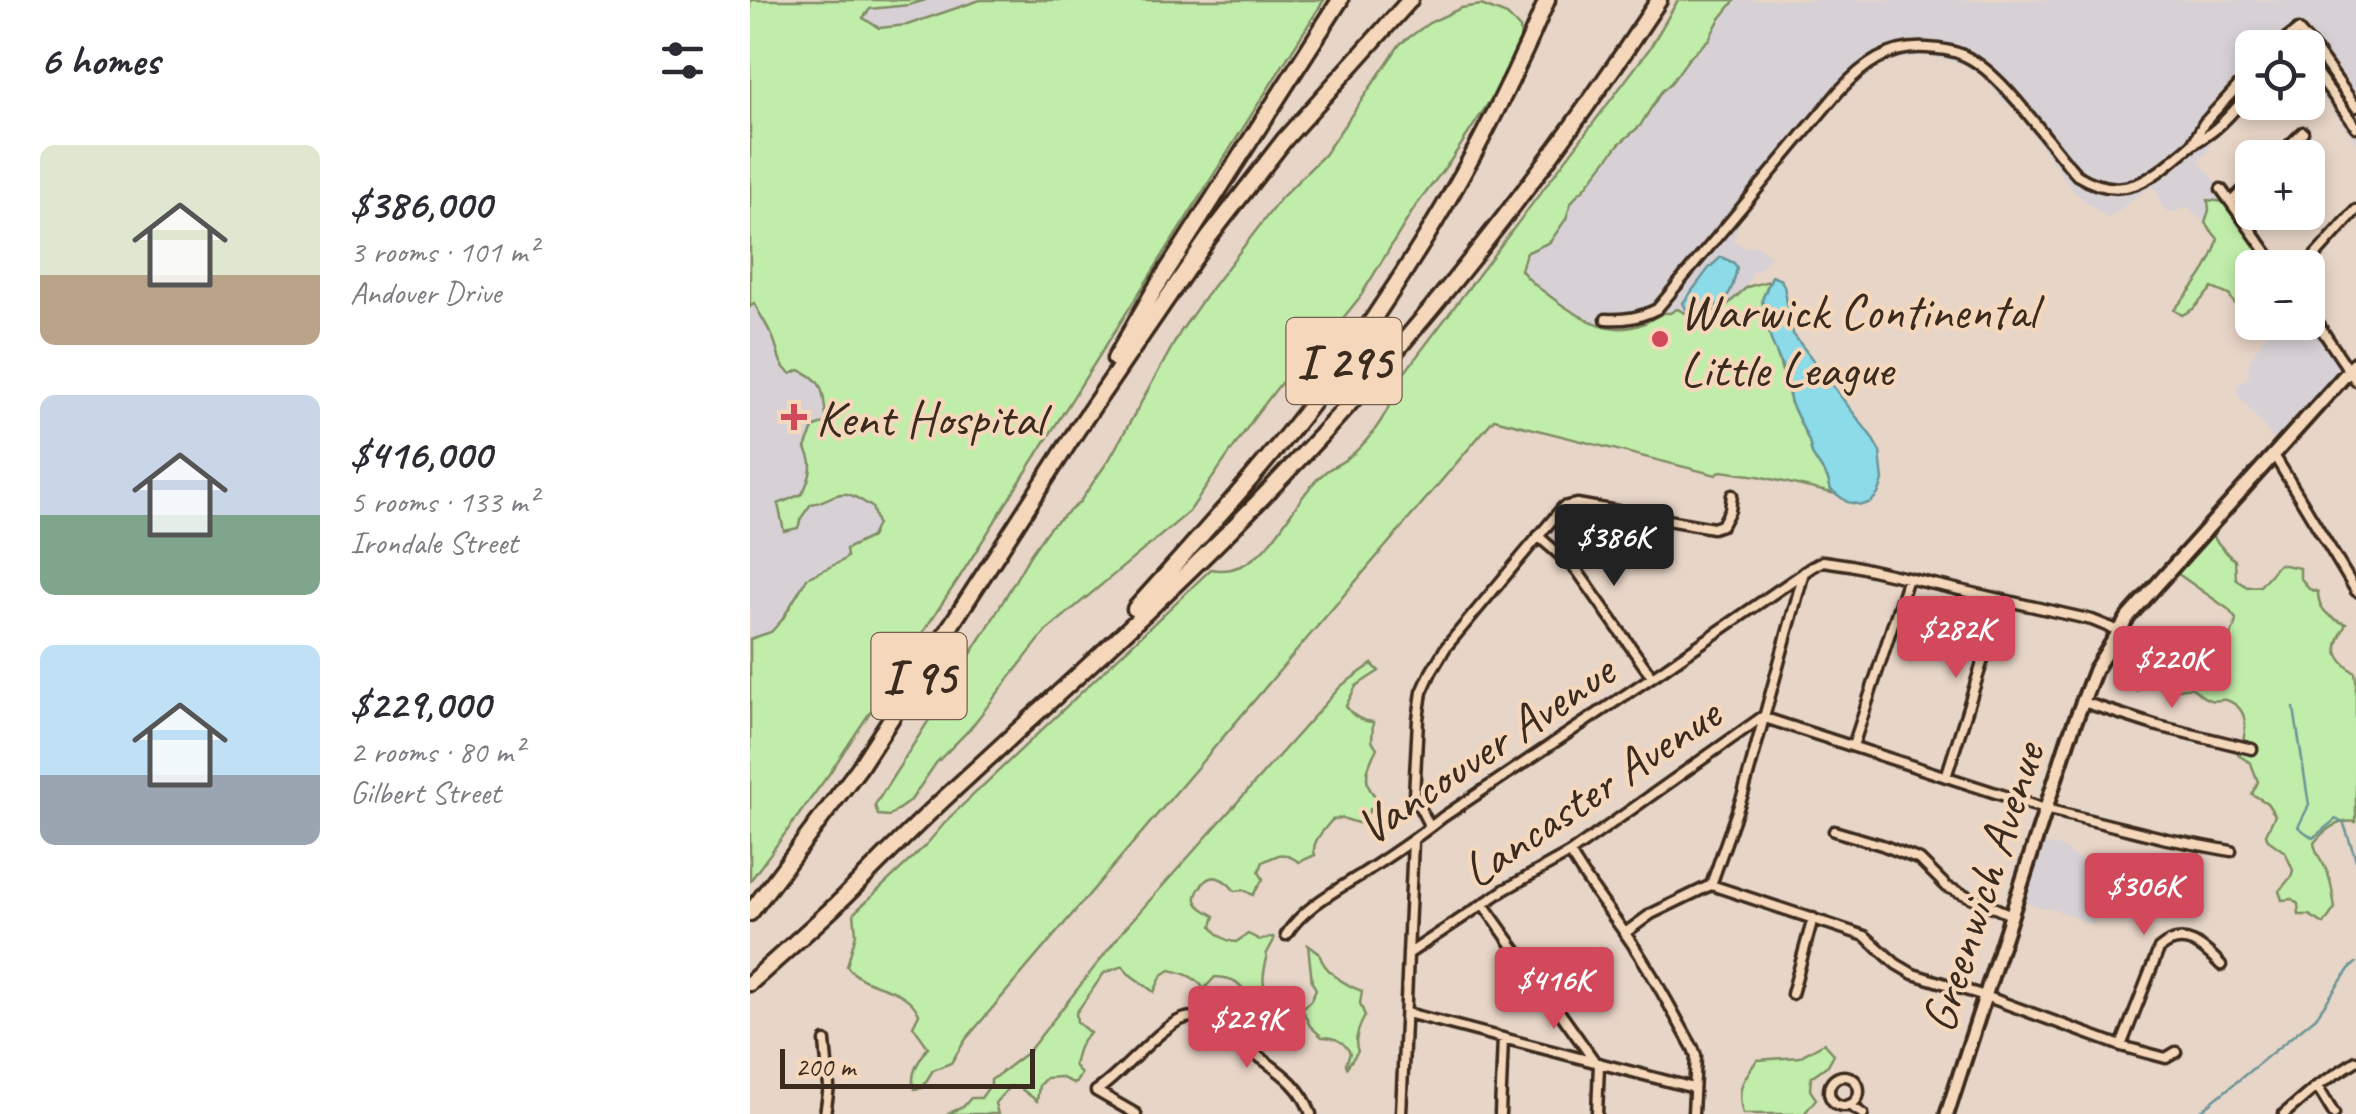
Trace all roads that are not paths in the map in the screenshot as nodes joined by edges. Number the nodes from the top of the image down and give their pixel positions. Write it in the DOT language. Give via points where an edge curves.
graph roads {
  1 [pos="1340,0"];
  2 [pos="1410,0"];
  3 [pos="1547,0"];
  4 [pos="1659,0"];
  5 [pos="1669,0"];
  6 [pos="2325,63"];
  7 [pos="2325,84"];
  8 [pos="2235,89"];
  9 [pos="1595,96"];
  10 [pos="2356,106"];
  11 [pos="2235,108"];
  12 [pos="2356,127"];
  13 [pos="2303,132"];
  14 [pos="2295,140"];
  15 [pos="2193,143"];
  16 [pos="2222,189"];
  17 [pos="2235,198"];
  18 [pos="2231,202"];
  19 [pos="2356,210"];
  20 [pos="2265,250"];
  21 [pos="2320,250"];
  22 [pos="1606,319"];
  23 [pos="2325,332"];
  24 [pos="2354,372"];
  25 [pos="1077,430"];
  26 [pos="2274,455"];
  27 [pos="1732,495"];
  28 [pos="1538,536"];
  29 [pos="1804,572"];
  30 [pos="1908,578"];
  31 [pos="2356,592"];
  32 [pos="2007,601"];
  33 [pos="2119,631"];
  34 [pos="1075,677"];
  35 [pos="1652,678"];
  36 [pos="2083,702"];
  37 [pos="1762,717"];
  38 [pos="1853,746"];
  39 [pos="2252,749"];
  40 [pos="1946,776"];
  41 [pos="2045,809"];
  42 [pos="1430,827"];
  43 [pos="1834,831"];
  44 [pos="1412,841"];
  45 [pos="2231,851"];
  46 [pos="1570,852"];
  47 [pos="1711,884"];
  48 [pos="1483,904"];
  49 [pos="750,913"];
  50 [pos="2011,915"];
  51 [pos="1812,918"];
  52 [pos="1625,933"];
  53 [pos="1286,934"];
  54 [pos="1408,954"];
  55 [pos="2221,965"];
  56 [pos="750,984"];
  57 [pos="1792,994"];
  58 [pos="1985,996"];
  59 [pos="1406,1013"];
  60 [pos="1503,1038"];
  61 [pos="825,1041"];
  62 [pos="2121,1046"];
  63 [pos="2176,1052"];
  64 [pos="2356,1061"];
  65 [pos="1597,1063"];
  66 [pos="2318,1086"];
  67 [pos="1694,1088"];
  68 [pos="1849,1105"];
  69 [pos="825,1114"];
  70 [pos="1136,1114"];
  71 [pos="1311,1114"];
  72 [pos="1401,1114"];
  73 [pos="1500,1114"];
  74 [pos="1597,1114"];
  75 [pos="1693,1114"];
  76 [pos="1863,1114"];
  77 [pos="1947,1114"];
  78 [pos="2284,1114"];
  79 [pos="2334,1114"];
  1 -- 25 [label="highway" via="1154,291"];
  2 -- 25 [label="highway, I 95" via="1246,187"];
  3 -- 34 [label="highway, I 295" via="1472,155 1359,339 1270,456"];
  4 -- 9 [label="highway, I 95"];
  5 -- 9 [label="highway"];
  6 -- 10 [label="street"];
  7 -- 12 [label="street"];
  8 -- 15 [label="street"];
  9 -- 34 [label="highway, I 95" via="1472,259 1340,414"];
  11 -- 15 [label="street"];
  13 -- 14 [label="street"];
  15 -- 22 [label="street" via="2135,186 2093,185 2064,162 1983,66 1946,49 1899,50 1859,70 1657,309"];
  16 -- 18 [label="street"];
  17 -- 18 [label="street"];
  18 -- 20 [label="street"];
  19 -- 21 [label="street"];
  23 -- 24 [label="street"];
  24 -- 26 [label="main road, Greenwich Avenue"];
  25 -- 49 [label="highway, I 95" via="859,768"];
  26 -- 31 [label="street"];
  26 -- 33 [label="main road, Greenwich Avenue"];
  27 -- 28 [label="street" via="1722,524 1713,528 1577,504 1563,507"];
  28 -- 35 [label="street" via="1576,569"];
  28 -- 42 [label="street" via="1446,647 1422,692 1414,796"];
  29 -- 30 [label="street, Vancouver Avenue" via="1823,562"];
  29 -- 35 [label="street, Vancouver Avenue"];
  29 -- 37 [label="street"];
  30 -- 32 [label="street, Vancouver Avenue"];
  30 -- 38 [label="street"];
  32 -- 33 [label="street, Vancouver Avenue"];
  32 -- 40 [label="street"];
  33 -- 36 [label="main road, Greenwich Avenue"];
  34 -- 56 [label="highway, I 95"];
  35 -- 42 [label="street, Vancouver Avenue"];
  36 -- 39 [label="street"];
  36 -- 41 [label="main road, Greenwich Avenue"];
  37 -- 38 [label="street, Lancaster Avenue"];
  37 -- 46 [label="street, Lancaster Avenue"];
  37 -- 47 [label="street"];
  38 -- 40 [label="street, Lancaster Avenue"];
  40 -- 41 [label="street, Lancaster Avenue"];
  41 -- 45 [label="street, Lancaster Avenue"];
  41 -- 50 [label="main road, Greenwich Avenue"];
  42 -- 44 [label="street, Vancouver Avenue"];
  43 -- 50 [label="street" via="1920,860 1947,886"];
  44 -- 53 [label="street, Vancouver Avenue" via="1326,896"];
  44 -- 54 [label="street"];
  46 -- 48 [label="street, Lancaster Avenue"];
  46 -- 52 [label="street"];
  47 -- 51 [label="street"];
  47 -- 52 [label="street"];
  48 -- 54 [label="street, Lancaster Avenue"];
  48 -- 65 [label="street"];
  50 -- 58 [label="main road, Greenwich Avenue"];
  51 -- 57 [label="street"];
  51 -- 58 [label="street" via="1865,936 1912,974"];
  52 -- 67 [label="street" via="1693,1048"];
  54 -- 59 [label="street"];
  55 -- 62 [label="street" via="2206,948 2168,940"];
  58 -- 62 [label="street"];
  58 -- 77 [label="main road, Greenwich Avenue"];
  59 -- 60 [label="street"];
  59 -- 72 [label="street"];
  60 -- 65 [label="street"];
  60 -- 73 [label="street"];
  61 -- 69 [label="street"];
  62 -- 63 [label="street" via="2166,1058"];
  64 -- 66 [label="street"];
  65 -- 67 [label="street"];
  65 -- 74 [label="street"];
  66 -- 78 [label="street"];
  66 -- 79 [label="street"];
  67 -- 75 [label="street"];
  68 -- 76 [label="street"];
  70 -- 71 [label="street" via="1096,1091 1169,1028 1192,1017 1206,1020 1294,1083"];
}
